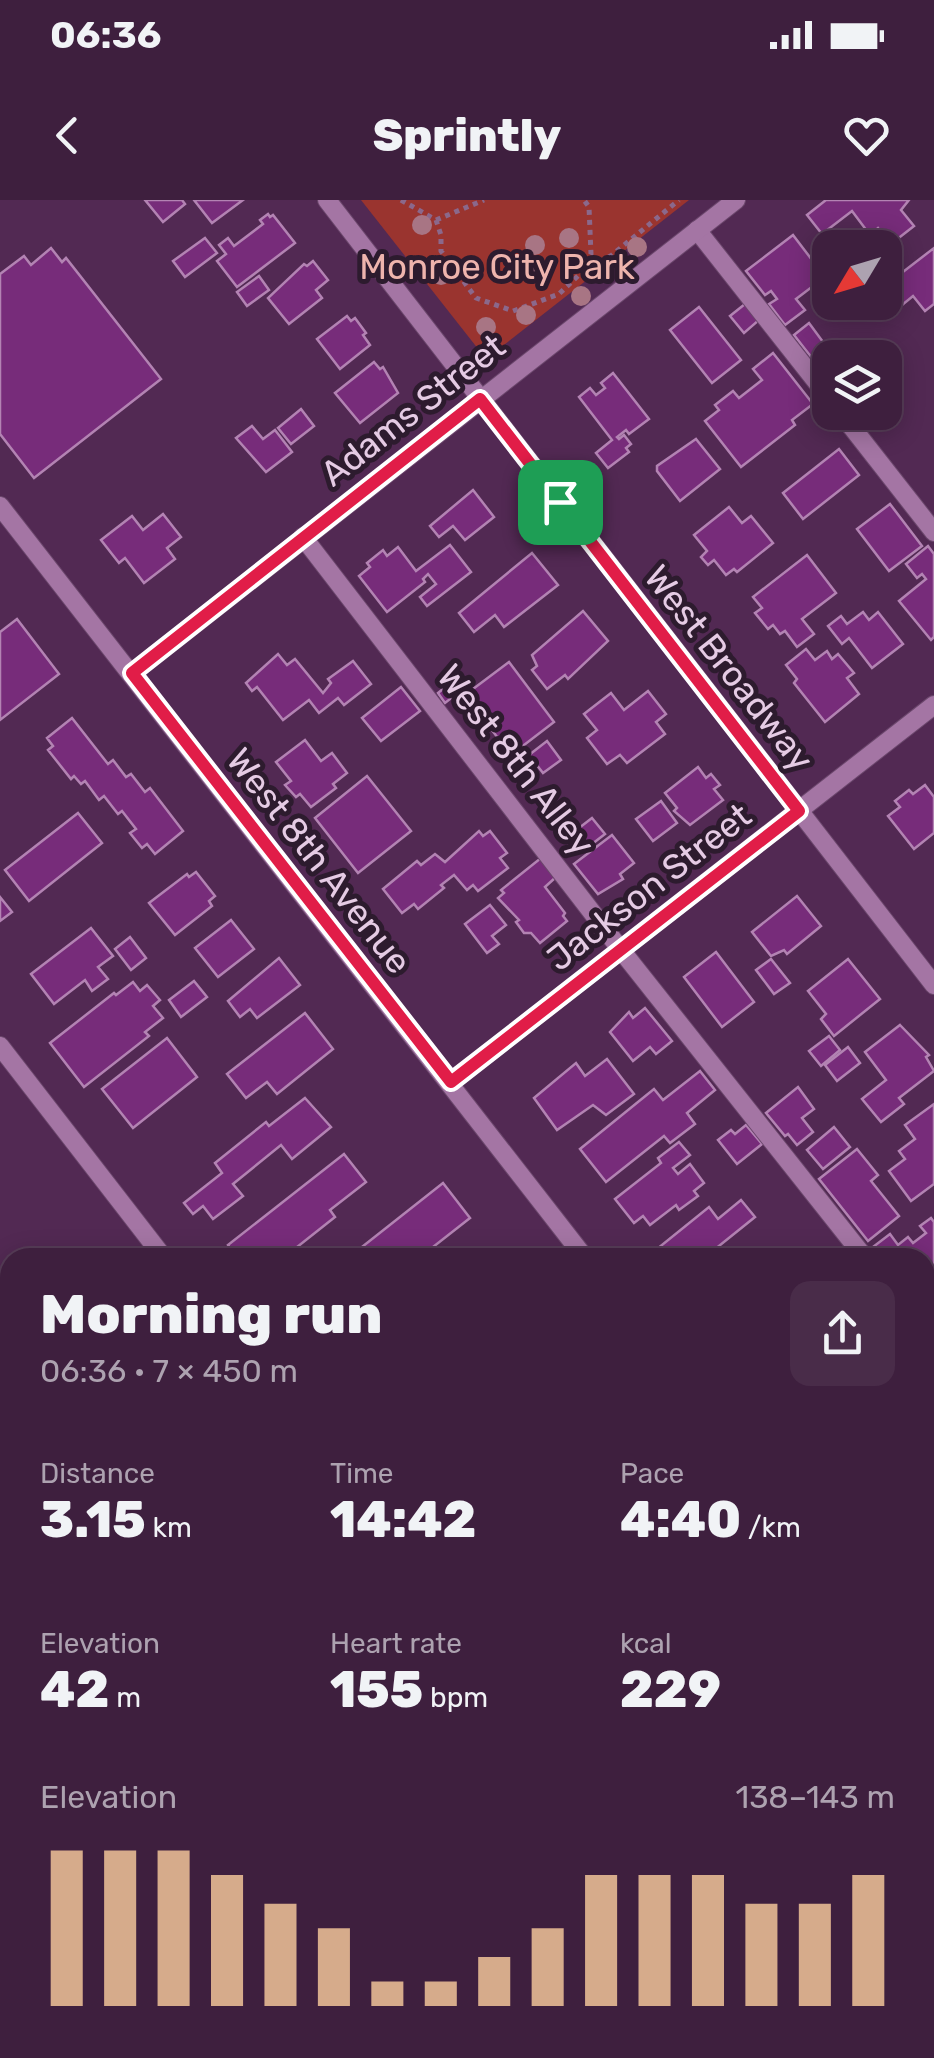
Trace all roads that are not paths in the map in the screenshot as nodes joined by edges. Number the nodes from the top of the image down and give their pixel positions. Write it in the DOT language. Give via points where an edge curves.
graph roads {
  1 [pos="326,200"];
  2 [pos="736,200"];
  3 [pos="697,230"];
  4 [pos="812,377"];
  5 [pos="480,399"];
  6 [pos="854,430"];
  7 [pos="0,506"];
  8 [pos="934,532"];
  9 [pos="303,537"];
  10 [pos="132,673"];
  11 [pos="934,705"];
  12 [pos="799,811"];
  13 [pos="621,950"];
  14 [pos="934,985"];
  15 [pos="0,1046"];
  16 [pos="451,1082"];
  17 [pos="156,1248"];
  18 [pos="577,1248"];
  19 [pos="856,1248"];
  1 -- 5 [label="street, West Broadway"];
  2 -- 3 [label="street, Adams Street"];
  3 -- 4 [label="street"];
  3 -- 5 [label="street, Adams Street"];
  5 -- 9 [label="street, Adams Street"];
  5 -- 12 [label="street, West Broadway"];
  6 -- 8 [label="street"];
  7 -- 10 [label="street, West 8th Avenue"];
  9 -- 10 [label="street, Adams Street"];
  9 -- 13 [label="street, West 8th Alley"];
  10 -- 16 [label="street, West 8th Avenue"];
  11 -- 12 [label="street, Jackson Street"];
  12 -- 13 [label="street, Jackson Street"];
  12 -- 14 [label="street, West Broadway"];
  13 -- 16 [label="street, Jackson Street"];
  13 -- 19 [label="street, West 8th Alley"];
  15 -- 17 [label="street"];
  16 -- 18 [label="street, West 8th Avenue"];
}
